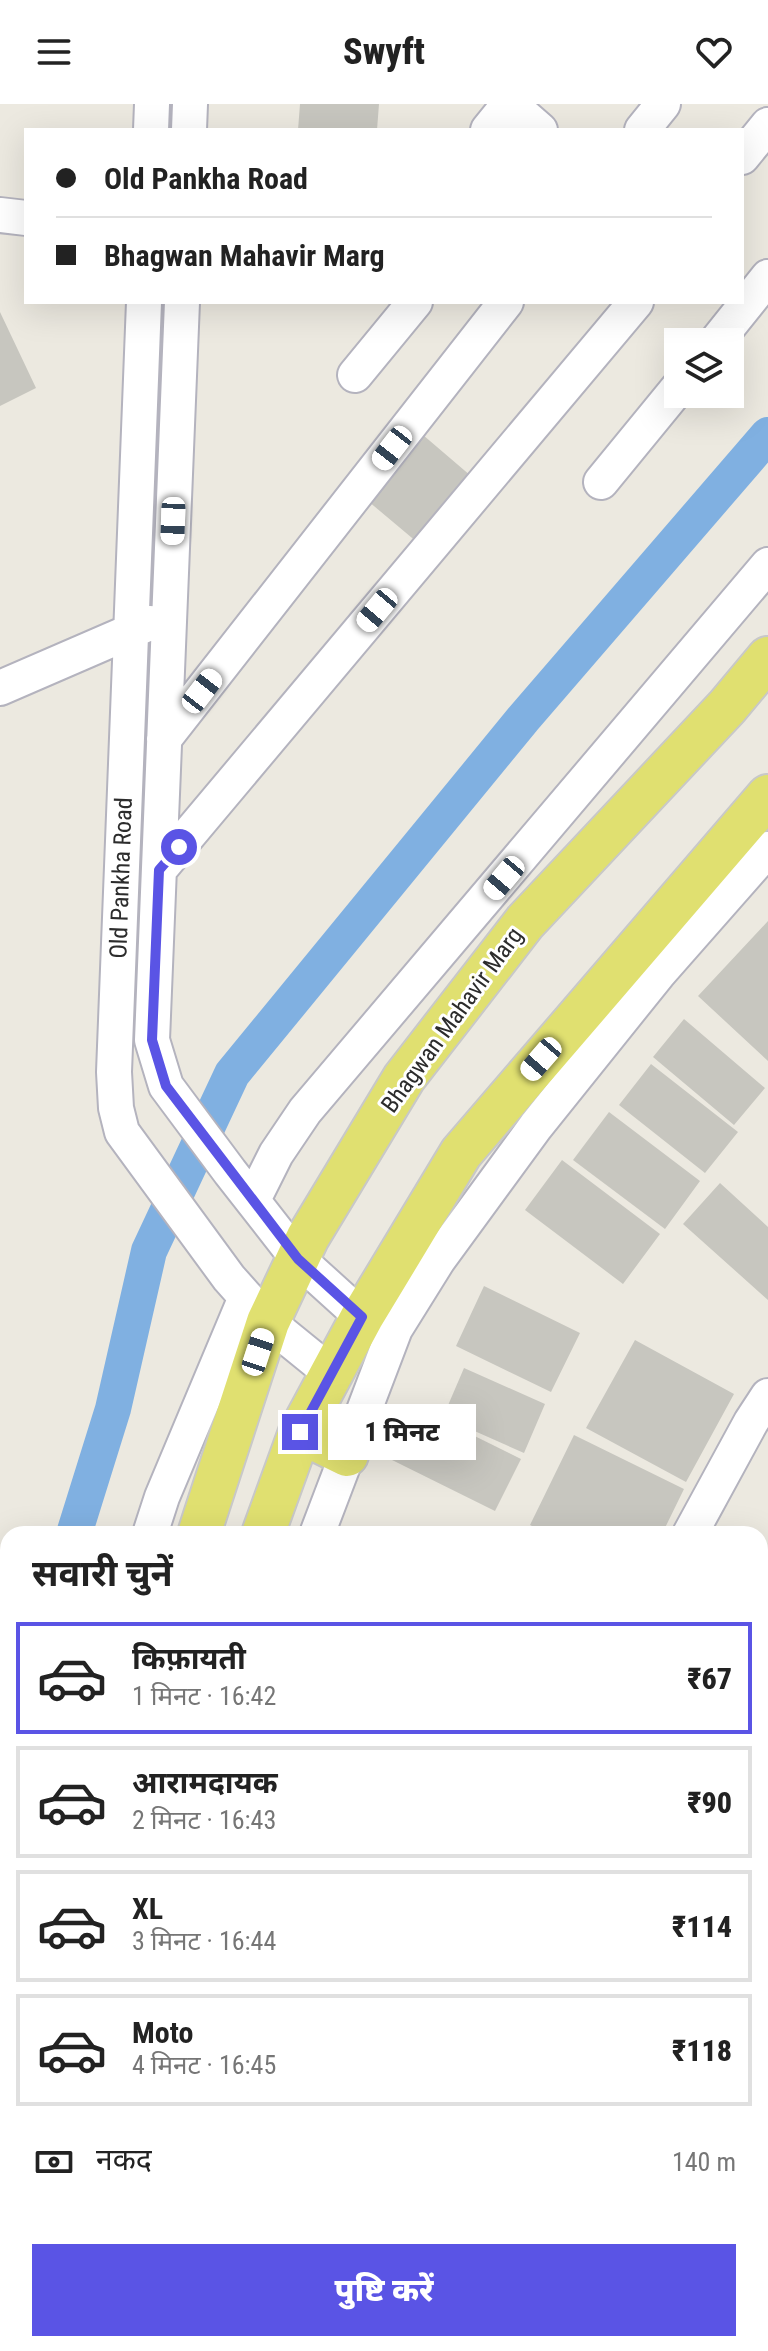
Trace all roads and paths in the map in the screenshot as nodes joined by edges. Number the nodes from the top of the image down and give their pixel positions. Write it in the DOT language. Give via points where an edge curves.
graph roads {
  1 [pos="152,104"];
  2 [pos="190,104"];
  3 [pos="663,104"];
  4 [pos="525,112"];
  5 [pos="768,125"];
  6 [pos="151,128"];
  7 [pos="189,128"];
  8 [pos="492,128"];
  9 [pos="644,128"];
  10 [pos="744,155"];
  11 [pos="0,215"];
  12 [pos="24,218"];
  13 [pos="768,277"];
  14 [pos="744,303"];
  15 [pos="144,304"];
  16 [pos="182,304"];
  17 [pos="413,304"];
  18 [pos="504,304"];
  19 [pos="634,304"];
  20 [pos="743,304"];
  21 [pos="726,328"];
  22 [pos="355,375"];
  23 [pos="664,405"];
  24 [pos="601,482"];
  25 [pos="768,565"];
  26 [pos="169,615"];
  27 [pos="131,631"];
  28 [pos="768,658"];
  29 [pos="0,688"];
  30 [pos="164,739"];
  31 [pos="768,796"];
  32 [pos="768,849"];
  33 [pos="159,870"];
  34 [pos="253,1200"];
  35 [pos="298,1259"];
  36 [pos="257,1309"];
  37 [pos="362,1317"];
  38 [pos="332,1374"];
  39 [pos="768,1396"];
  40 [pos="300,1432"];
  41 [pos="347,1455"];
  42 [pos="153,1526"];
  43 [pos="201,1526"];
  44 [pos="266,1526"];
  45 [pos="320,1526"];
  46 [pos="695,1526"];
  1 -- 6 [label="street"];
  2 -- 7 [label="street"];
  3 -- 9 [label="street"];
  4 -- 8 [label="street"];
  5 -- 10 [label="street"];
  11 -- 12 [label="street"];
  13 -- 14 [label="street"];
  15 -- 27 [label="street, Old Pankha Road"];
  16 -- 26 [label="street, Old Pankha Road"];
  17 -- 22 [label="street"];
  18 -- 30 [label="street"];
  19 -- 33 [label="street"];
  20 -- 21 [label="street"];
  23 -- 24 [label="street"];
  25 -- 34 [label="street" via="305,1111"];
  26 -- 27 [label="street"];
  26 -- 30 [label="street, Old Pankha Road"];
  27 -- 29 [label="street"];
  27 -- 36 [label="street, Old Pankha Road" via="116,1108 122,1132 142,1161"];
  28 -- 35 [label="main road, Bhagwan Mahavir Marg" via="516,934 404,1078"];
  30 -- 33 [label="street, Old Pankha Road"];
  31 -- 37 [label="main road" via="461,1153"];
  32 -- 41 [label="street" via="658,974 536,1126 438,1260 395,1329"];
  33 -- 34 [label="street, Old Pankha Road" via="152,1040 166,1086"];
  34 -- 35 [label="street, Old Pankha Road"];
  35 -- 36 [label="main road, Bhagwan Mahavir Marg"];
  35 -- 37 [label="street, Old Pankha Road"];
  36 -- 38 [label="street, Old Pankha Road"];
  36 -- 42 [label="street" via="162,1497"];
  36 -- 43 [label="main road, Bhagwan Mahavir Marg"];
  37 -- 38 [label="main road"];
  38 -- 40 [label="main road"];
  39 -- 46 [label="street"];
  40 -- 41 [label="main road"];
  40 -- 44 [label="main road"];
  41 -- 45 [label="street"];
}
